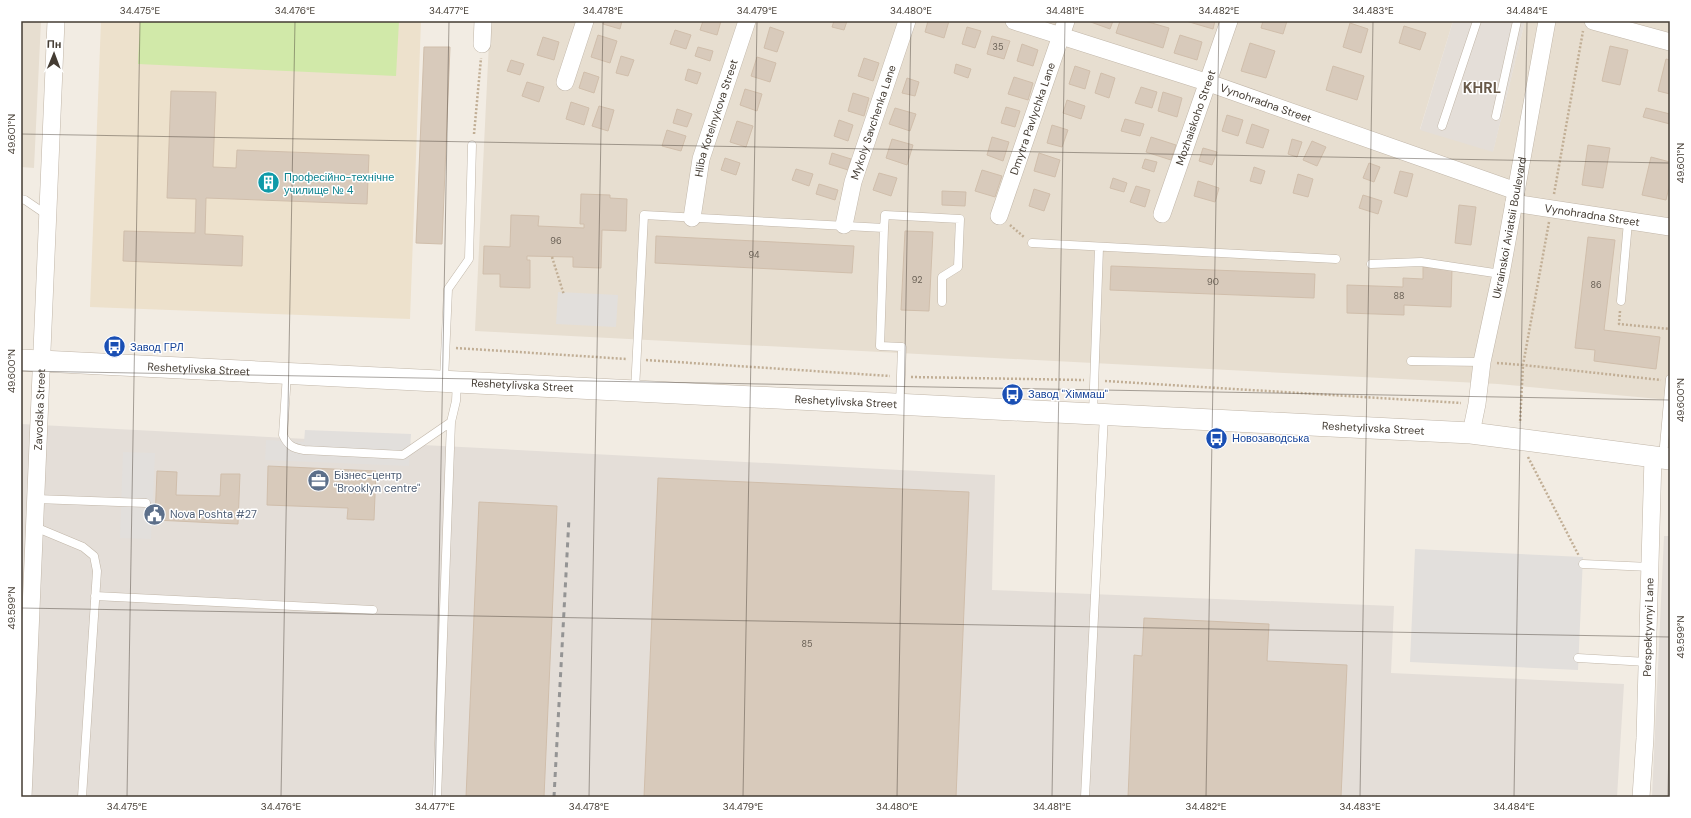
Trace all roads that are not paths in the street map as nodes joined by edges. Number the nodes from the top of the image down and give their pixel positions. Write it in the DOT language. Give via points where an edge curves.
graph roads {
  1 [pos="56,21"];
  2 [pos="483,21"];
  3 [pos="585,21"];
  4 [pos="747,21"];
  5 [pos="907,21"];
  6 [pos="1014,21"];
  7 [pos="1229,21"];
  8 [pos="1477,21"];
  9 [pos="1517,21"];
  10 [pos="1547,21"];
  11 [pos="1588,25"];
  12 [pos="1063,28"];
  13 [pos="1670,42"];
  14 [pos="482,44"];
  15 [pos="565,82"];
  16 [pos="1209,83"];
  17 [pos="1496,116"];
  18 [pos="1442,126"];
  19 [pos="472,145"];
  20 [pos="1515,197"];
  21 [pos="21,199"];
  22 [pos="1162,214"];
  23 [pos="48,216"];
  24 [pos="999,216"];
  25 [pos="692,218"];
  26 [pos="1628,222"];
  27 [pos="844,225"];
  28 [pos="1670,227"];
  29 [pos="884,228"];
  30 [pos="1032,243"];
  31 [pos="1099,248"];
  32 [pos="1336,259"];
  33 [pos="1371,264"];
  34 [pos="1500,274"];
  35 [pos="1621,301"];
  36 [pos="942,302"];
  37 [pos="21,360"];
  38 [pos="43,361"];
  39 [pos="1411,361"];
  40 [pos="1482,362"];
  41 [pos="286,373"];
  42 [pos="1670,380"];
  43 [pos="450,381"];
  44 [pos="635,391"];
  45 [pos="900,404"];
  46 [pos="1099,414"];
  47 [pos="451,422"];
  48 [pos="1471,433"];
  49 [pos="1662,458"];
  50 [pos="36,499"];
  51 [pos="146,503"];
  52 [pos="35,526"];
  53 [pos="1582,564"];
  54 [pos="1650,567"];
  55 [pos="95,596"];
  56 [pos="373,610"];
  57 [pos="1578,658"];
  58 [pos="1647,662"];
  59 [pos="23,797"];
  60 [pos="82,797"];
  61 [pos="437,797"];
  62 [pos="1085,797"];
  63 [pos="1641,797"];
  1 -- 23 [label="street, Zavodska Street"];
  2 -- 14 [label="street"];
  3 -- 15 [label="street"];
  4 -- 25 [label="street, Hliba Kotelnykova Street" via="701,159"];
  5 -- 27 [label="street, Mykoly Savchenka Lane" via="853,182"];
  6 -- 12 [label="street, Vynohradna Street"];
  7 -- 16 [label="street, Mozhaiskoho Street"];
  8 -- 18 [label="lane"];
  9 -- 17 [label="lane"];
  10 -- 20 [label="street, Ukrainskoi Aviatsii Boulevard"];
  11 -- 13 [label="street"];
  12 -- 16 [label="street, Vynohradna Street"];
  12 -- 24 [label="street, Dmytra Pavlychka Lane"];
  16 -- 20 [label="street, Vynohradna Street"];
  16 -- 22 [label="street, Mozhaiskoho Street"];
  19 -- 43 [label="lane" via="469,259 448,289 446,347"];
  20 -- 26 [label="street, Vynohradna Street" via="1551,209"];
  20 -- 34 [label="street, Ukrainskoi Aviatsii Boulevard"];
  21 -- 23 [label="lane"];
  23 -- 38 [label="street, Zavodska Street"];
  25 -- 27 [label="lane"];
  25 -- 44 [label="lane" via="644,215"];
  26 -- 28 [label="street, Vynohradna Street"];
  26 -- 35 [label="lane"];
  27 -- 29 [label="lane"];
  29 -- 36 [label="lane" via="885,215 960,219 958,267 942,277"];
  29 -- 45 [label="lane" via="880,346 902,347"];
  30 -- 31 [label="lane"];
  31 -- 32 [label="lane"];
  31 -- 46 [label="lane" via="1094,381"];
  33 -- 34 [label="lane" via="1421,262"];
  34 -- 40 [label="street, Ukrainskoi Aviatsii Boulevard"];
  37 -- 38 [label="street, Reshetylivska Street"];
  38 -- 41 [label="street, Reshetylivska Street"];
  38 -- 50 [label="street, Zavodska Street"];
  39 -- 40 [label="lane"];
  40 -- 48 [label="street, Ukrainskoi Aviatsii Boulevard"];
  41 -- 43 [label="street, Reshetylivska Street"];
  41 -- 47 [label="lane" via="283,435 287,444 294,448 403,455"];
  42 -- 49 [label="lane"];
  43 -- 44 [label="street, Reshetylivska Street"];
  43 -- 47 [label="lane" via="456,401"];
  44 -- 45 [label="street, Reshetylivska Street"];
  45 -- 46 [label="street, Reshetylivska Street"];
  46 -- 48 [label="street, Reshetylivska Street"];
  46 -- 62 [label="lane"];
  47 -- 61 [label="lane"];
  48 -- 49 [label="street, Reshetylivska Street"];
  49 -- 54 [label="street, Perspektyvnyi Lane"];
  50 -- 51 [label="lane"];
  50 -- 52 [label="street, Zavodska Street"];
  52 -- 55 [label="lane" via="83,547 94,556 97,571"];
  52 -- 59 [label="street, Zavodska Street"];
  53 -- 54 [label="lane"];
  54 -- 58 [label="street, Perspektyvnyi Lane"];
  55 -- 56 [label="lane"];
  55 -- 60 [label="lane"];
  57 -- 58 [label="lane"];
  58 -- 63 [label="street, Perspektyvnyi Lane"];
}
